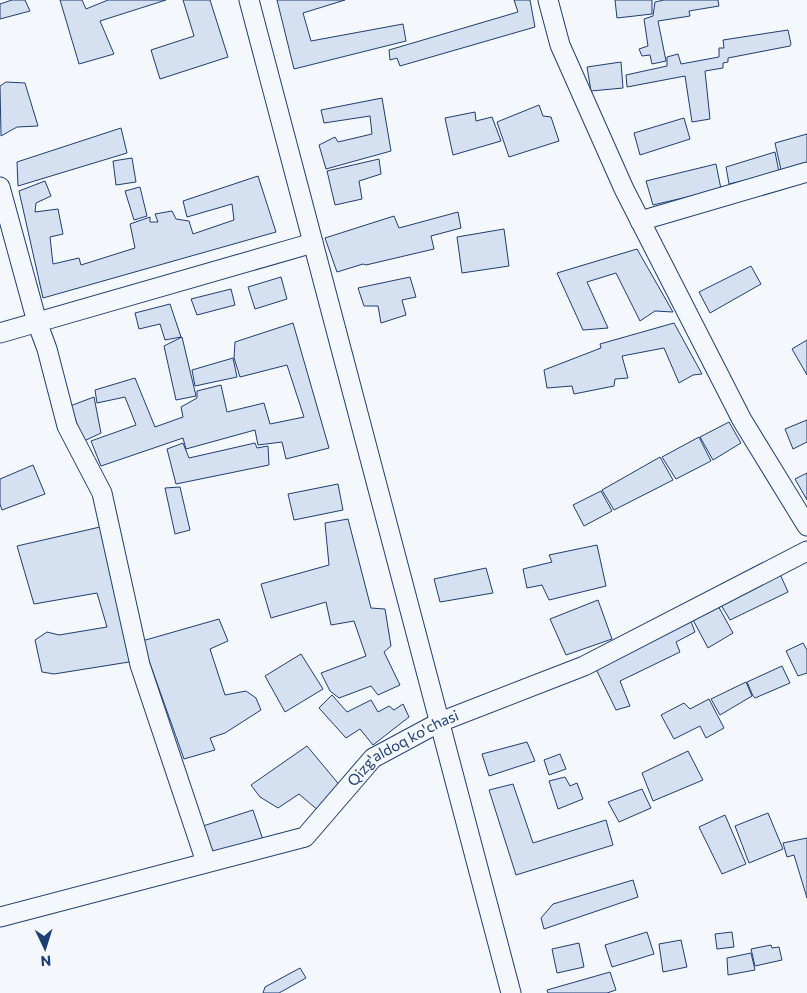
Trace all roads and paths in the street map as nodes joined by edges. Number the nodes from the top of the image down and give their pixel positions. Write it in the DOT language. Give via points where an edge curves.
graph roads {
  1 [pos="249,0"];
  2 [pos="548,0"];
  3 [pos="807,172"];
  4 [pos="0,187"];
  5 [pos="640,221"];
  6 [pos="313,243"];
  7 [pos="37,322"];
  8 [pos="0,333"];
  9 [pos="807,526"];
  10 [pos="807,551"];
  11 [pos="440,722"];
  12 [pos="206,862"];
  13 [pos="0,917"];
  14 [pos="511,993"];
  1 -- 6 [label="street"];
  2 -- 5 [label="street" via="560,45"];
  3 -- 5 [label="street"];
  4 -- 7 [label="street"];
  5 -- 9 [label="street" via="742,420"];
  6 -- 7 [label="street"];
  6 -- 11 [label="street"];
  7 -- 8 [label="street"];
  7 -- 12 [label="street" via="67,426 102,493 140,664"];
  10 -- 11 [label="street, Qizg'aldoq ko'chasi" via="584,666"];
  11 -- 12 [label="street, Qizg'aldoq ko'chasi" via="373,758 305,837"];
  11 -- 14 [label="street"];
  12 -- 13 [label="street, Qizg'aldoq ko'chasi"];
}
